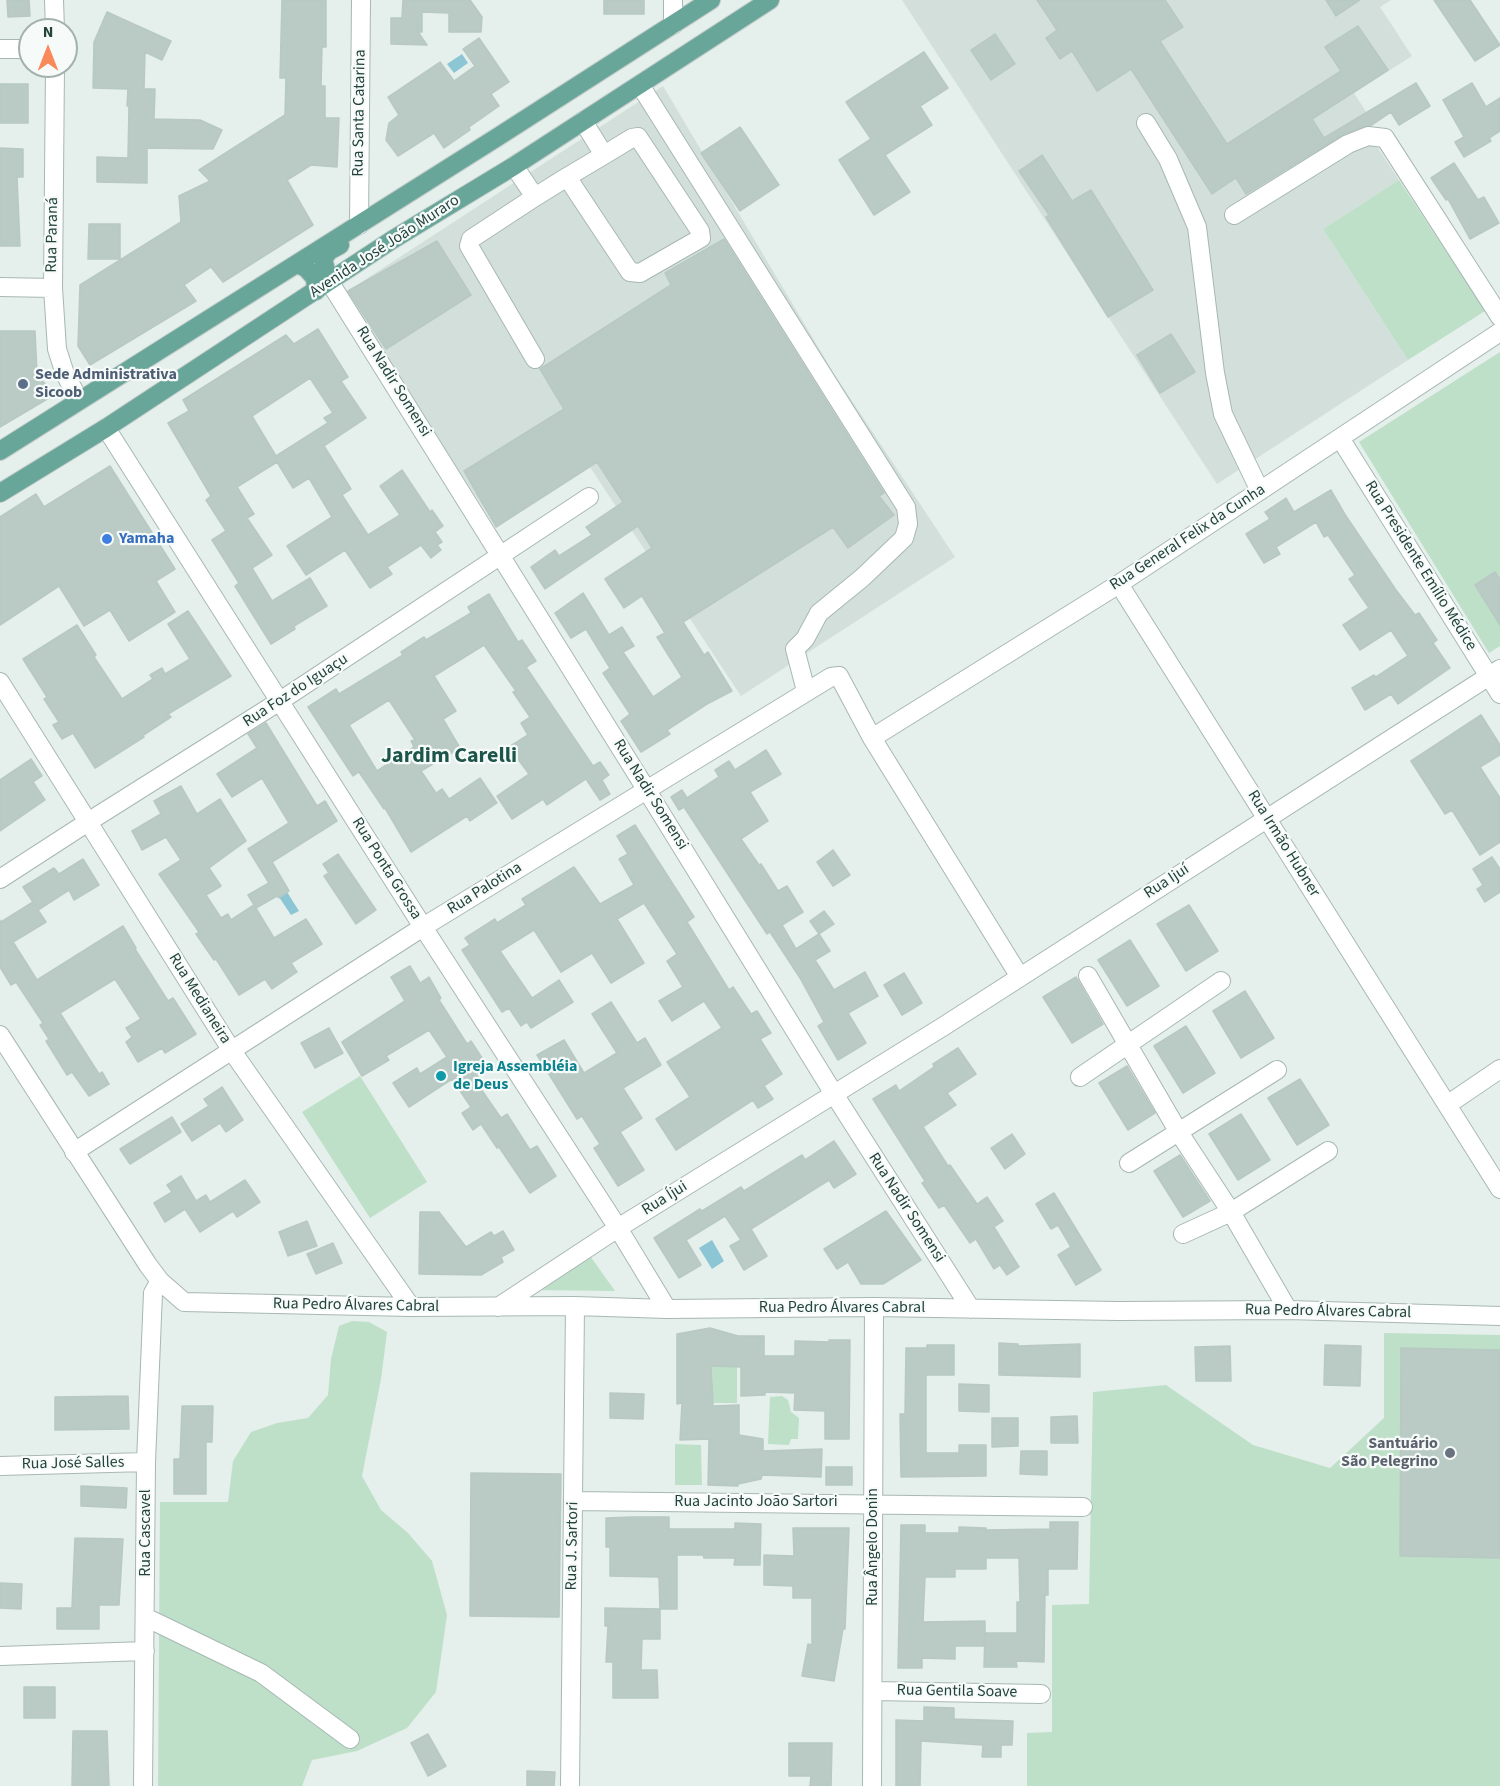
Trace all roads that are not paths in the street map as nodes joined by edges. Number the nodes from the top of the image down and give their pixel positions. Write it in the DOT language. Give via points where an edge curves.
graph roads {
  1 [pos="54,0"];
  2 [pos="361,0"];
  3 [pos="673,0"];
  4 [pos="711,0"];
  5 [pos="770,0"];
  6 [pos="55,18"];
  7 [pos="673,25"];
  8 [pos="0,49"];
  9 [pos="18,49"];
  10 [pos="55,78"];
  11 [pos="640,85"];
  12 [pos="583,121"];
  13 [pos="1146,123"];
  14 [pos="603,155"];
  15 [pos="514,166"];
  16 [pos="567,177"];
  17 [pos="535,197"];
  18 [pos="1234,215"];
  19 [pos="358,225"];
  20 [pos="297,264"];
  21 [pos="322,286"];
  22 [pos="0,287"];
  23 [pos="53,288"];
  24 [pos="1500,317"];
  25 [pos="1500,332"];
  26 [pos="535,359"];
  27 [pos="79,400"];
  28 [pos="106,428"];
  29 [pos="1340,438"];
  30 [pos="0,451"];
  31 [pos="1260,491"];
  32 [pos="0,493"];
  33 [pos="589,497"];
  34 [pos="502,556"];
  35 [pos="1119,584"];
  36 [pos="1494,672"];
  37 [pos="0,682"];
  38 [pos="806,691"];
  39 [pos="1500,694"];
  40 [pos="280,701"];
  41 [pos="872,738"];
  42 [pos="646,789"];
  43 [pos="1267,819"];
  44 [pos="88,822"];
  45 [pos="0,879"];
  46 [pos="423,927"];
  47 [pos="1020,976"];
  48 [pos="1088,976"];
  49 [pos="1221,981"];
  50 [pos="0,1035"];
  51 [pos="1128,1044"];
  52 [pos="232,1051"];
  53 [pos="1500,1069"];
  54 [pos="1277,1070"];
  55 [pos="1080,1077"];
  56 [pos="834,1094"];
  57 [pos="1447,1105"];
  58 [pos="1178,1131"];
  59 [pos="1328,1151"];
  60 [pos="75,1152"];
  61 [pos="1129,1162"];
  62 [pos="1500,1189"];
  63 [pos="1231,1212"];
  64 [pos="618,1228"];
  65 [pos="1183,1234"];
  66 [pos="160,1281"];
  67 [pos="575,1306"];
  68 [pos="411,1307"];
  69 [pos="498,1307"];
  70 [pos="874,1307"];
  71 [pos="667,1309"];
  72 [pos="970,1309"];
  73 [pos="1287,1310"];
  74 [pos="1500,1316"];
  75 [pos="147,1462"];
  76 [pos="0,1466"];
  77 [pos="573,1501"];
  78 [pos="874,1503"];
  79 [pos="1083,1507"];
  80 [pos="145,1617"];
  81 [pos="145,1651"];
  82 [pos="0,1656"];
  83 [pos="873,1691"];
  84 [pos="1041,1694"];
  85 [pos="350,1739"];
  86 [pos="142,1786"];
  87 [pos="570,1786"];
  88 [pos="872,1786"];
  1 -- 6 [label="street"];
  2 -- 19 [label="street, Rua Santa Catarina"];
  3 -- 7 [label="street"];
  4 -- 7 [label="main road, Avenida José João Muraro"];
  5 -- 11 [label="main road, Avenida José João Muraro"];
  7 -- 19 [label="main road, Avenida José João Muraro"];
  8 -- 9 [label="street"];
  10 -- 23 [label="street, Rua Paraná"];
  11 -- 12 [label="main road, Avenida José João Muraro"];
  11 -- 38 [label="street" via="906,507 908,524 904,538 819,613 795,650"];
  12 -- 14 [label="street"];
  12 -- 15 [label="main road, Avenida José João Muraro"];
  13 -- 31 [label="street" via="1168,159 1197,227 1223,414"];
  14 -- 16 [label="street"];
  14 -- 16 [label="street" via="638,137 701,238 640,273 630,272"];
  15 -- 17 [label="street"];
  15 -- 21 [label="main road, Avenida José João Muraro"];
  16 -- 17 [label="street"];
  17 -- 26 [label="street" via="471,239 469,246"];
  18 -- 24 [label="street" via="1348,144 1368,136 1385,138"];
  19 -- 20 [label="main road, Avenida José João Muraro"];
  19 -- 21 [label="main road" via="356,233 323,259"];
  20 -- 21 [label="main road"];
  20 -- 27 [label="main road, Avenida José João Muraro"];
  21 -- 28 [label="main road, Avenida José João Muraro"];
  21 -- 34 [label="street, Rua Nadir Somensi"];
  22 -- 23 [label="street"];
  23 -- 27 [label="street, Rua Paraná" via="57,349"];
  25 -- 29 [label="street, Rua General Felix da Cunha"];
  27 -- 30 [label="main road, Avenida José João Muraro"];
  28 -- 32 [label="main road, Avenida José João Muraro"];
  28 -- 40 [label="street, Rua Ponta Grossa"];
  29 -- 31 [label="street, Rua General Felix da Cunha"];
  29 -- 36 [label="street, Rua Presidente Emílio Médice"];
  31 -- 35 [label="street, Rua General Felix da Cunha"];
  33 -- 34 [label="street, Rua Foz do Iguaçu"];
  34 -- 40 [label="street, Rua Foz do Iguaçu"];
  34 -- 42 [label="street, Rua Nadir Somensi"];
  35 -- 41 [label="street, Rua General Felix da Cunha"];
  35 -- 43 [label="street, Rua Irmão Hubner"];
  36 -- 39 [label="street, Rua Presidente Emílio Médice"];
  36 -- 43 [label="street, Rua Ijuí"];
  37 -- 44 [label="street, Rua Medianeira"];
  38 -- 41 [label="street, Rua Palotina" via="839,676"];
  38 -- 42 [label="street, Rua Palotina"];
  40 -- 44 [label="street, Rua Foz do Iguaçu"];
  40 -- 46 [label="street, Rua Ponta Grossa"];
  41 -- 47 [label="street"];
  42 -- 46 [label="street, Rua Palotina"];
  42 -- 56 [label="street, Rua Nadir Somensi"];
  43 -- 47 [label="street, Rua Ijuí"];
  43 -- 57 [label="street, Rua Irmão Hubner"];
  44 -- 45 [label="street, Rua Foz do Iguaçu"];
  44 -- 52 [label="street, Rua Medianeira"];
  46 -- 52 [label="street, Rua Palotina"];
  46 -- 64 [label="street, Rua Ponta Grossa"];
  47 -- 56 [label="street, Rua Ijuí"];
  48 -- 51 [label="street"];
  49 -- 51 [label="street"];
  50 -- 60 [label="street"];
  51 -- 55 [label="street"];
  51 -- 58 [label="street"];
  52 -- 60 [label="street, Rua Palotina"];
  52 -- 68 [label="street, Rua Medianeira"];
  53 -- 57 [label="street"];
  54 -- 58 [label="street"];
  56 -- 64 [label="street, Rua Íjui"];
  56 -- 72 [label="street, Rua Nadir Somensi"];
  57 -- 62 [label="street, Rua Irmão Hubner"];
  58 -- 61 [label="street"];
  58 -- 63 [label="street"];
  59 -- 63 [label="street"];
  60 -- 66 [label="street"];
  63 -- 65 [label="street"];
  63 -- 73 [label="street"];
  64 -- 69 [label="street, Rua Íjui"];
  64 -- 71 [label="street, Rua Ponta Grossa"];
  66 -- 68 [label="street, Rua Pedro Álvares Cabral" via="184,1302"];
  66 -- 75 [label="street, Rua Cascavel" via="153,1293"];
  67 -- 69 [label="street, Rua Pedro Álvares Cabral"];
  67 -- 71 [label="street, Rua Pedro Álvares Cabral"];
  67 -- 77 [label="street, Rua J. Sartori"];
  68 -- 69 [label="street, Rua Pedro Álvares Cabral"];
  70 -- 71 [label="street, Rua Pedro Álvares Cabral"];
  70 -- 72 [label="street, Rua Pedro Álvares Cabral"];
  70 -- 78 [label="street, Rua Ângelo Donin"];
  72 -- 73 [label="street, Rua Pedro Álvares Cabral"];
  73 -- 74 [label="street, Rua Pedro Álvares Cabral"];
  75 -- 76 [label="street, Rua José Salles"];
  75 -- 80 [label="street, Rua Cascavel"];
  77 -- 78 [label="street, Rua Jacinto João Sartori"];
  77 -- 87 [label="street, Rua J. Sartori"];
  78 -- 79 [label="street, Rua Jacinto João Sartori"];
  78 -- 83 [label="street, Rua Ângelo Donin"];
  80 -- 81 [label="street, Rua Cascavel"];
  80 -- 85 [label="street" via="261,1673"];
  81 -- 82 [label="street"];
  81 -- 86 [label="street, Rua Cascavel"];
  83 -- 84 [label="street, Rua Gentila Soave"];
  83 -- 88 [label="street, Rua Ângelo Donin"];
}
